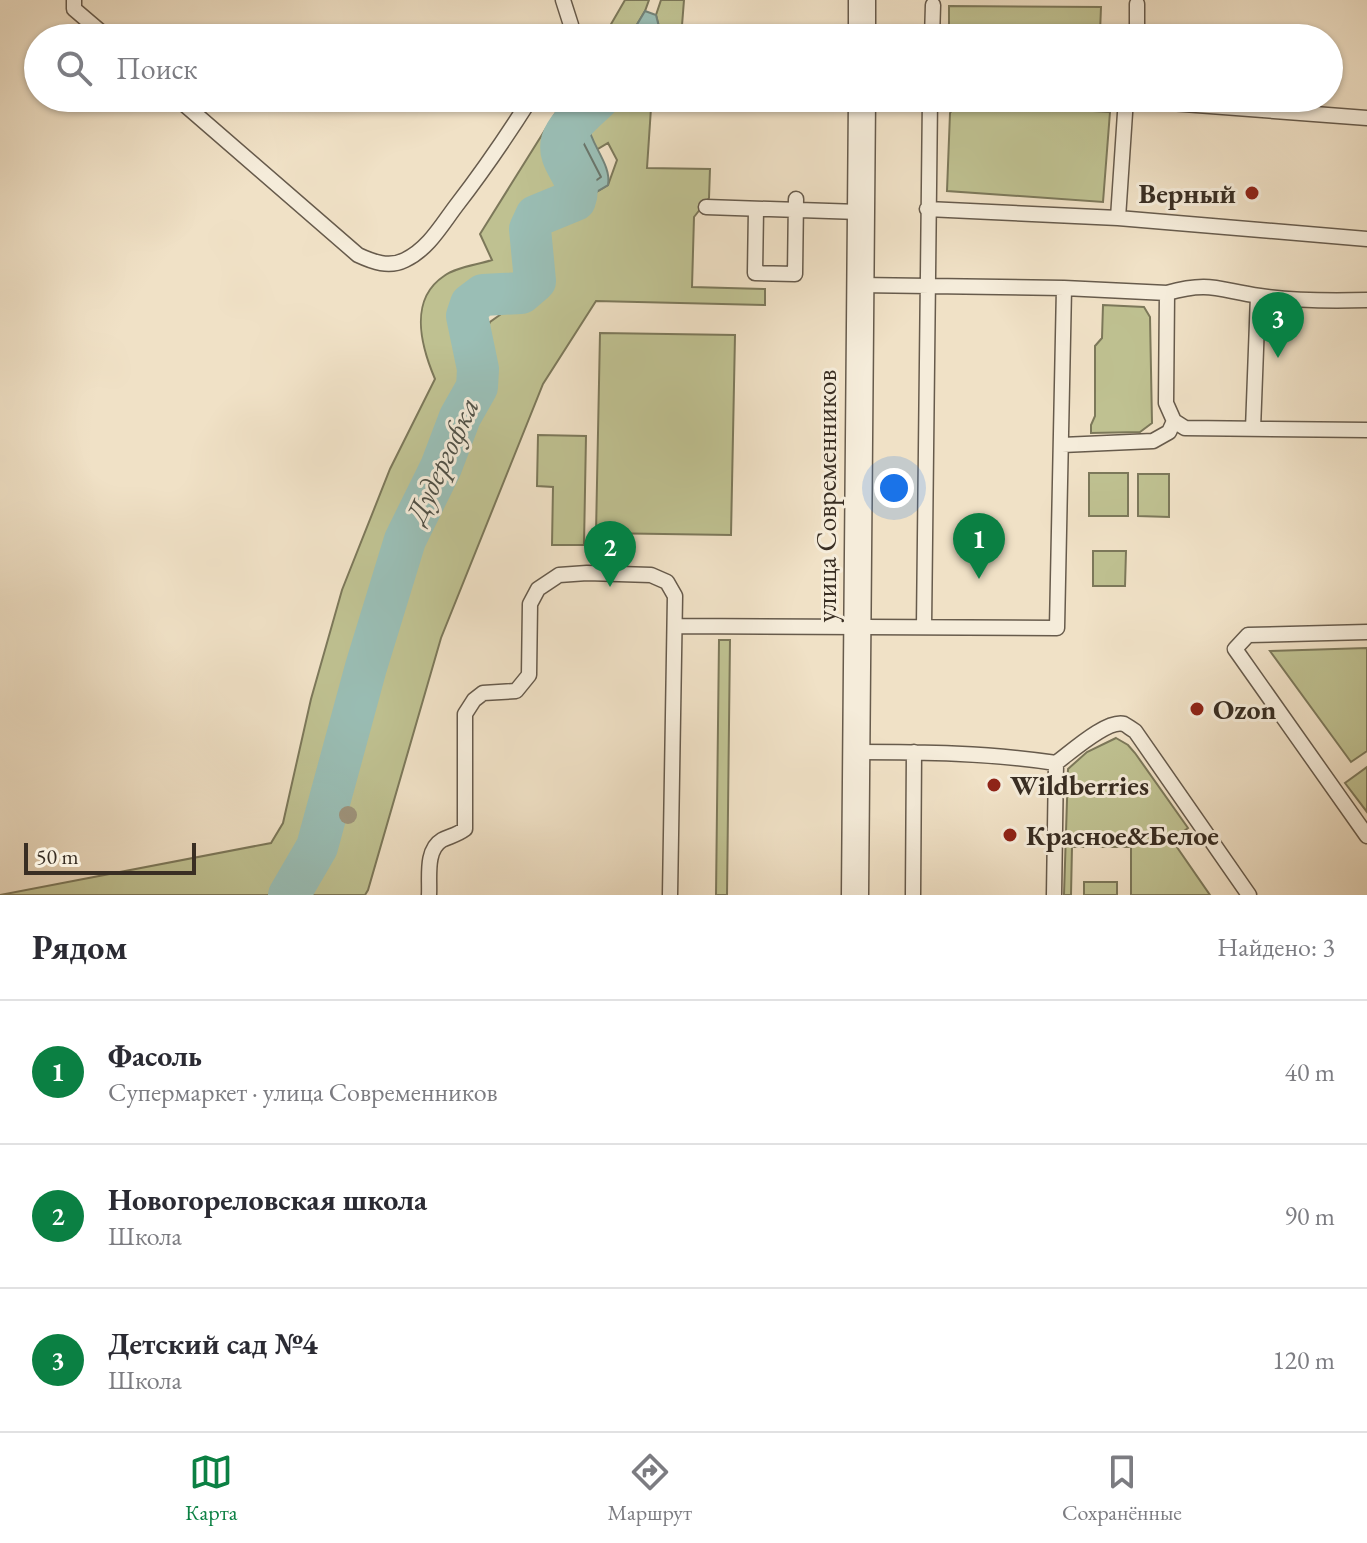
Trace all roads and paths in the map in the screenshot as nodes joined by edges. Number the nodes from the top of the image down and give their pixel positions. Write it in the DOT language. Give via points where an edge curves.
graph roads {
  1 [pos="74,0"];
  2 [pos="563,0"];
  3 [pos="862,0"];
  4 [pos="1137,4"];
  5 [pos="933,5"];
  6 [pos="92,24"];
  7 [pos="571,24"];
  8 [pos="862,24"];
  9 [pos="932,24"];
  10 [pos="1137,24"];
  11 [pos="193,112"];
  12 [pos="522,112"];
  13 [pos="862,112"];
  14 [pos="930,112"];
  15 [pos="1125,112"];
  16 [pos="1291,112"];
  17 [pos="1367,118"];
  18 [pos="796,204"];
  19 [pos="746,205"];
  20 [pos="706,207"];
  21 [pos="927,209"];
  22 [pos="859,212"];
  23 [pos="1118,218"];
  24 [pos="1367,239"];
  25 [pos="859,285"];
  26 [pos="927,286"];
  27 [pos="1064,288"];
  28 [pos="1167,293"];
  29 [pos="1258,296"];
  30 [pos="1367,300"];
  31 [pos="1174,421"];
  32 [pos="1253,429"];
  33 [pos="1367,430"];
  34 [pos="1062,445"];
  35 [pos="676,626"];
  36 [pos="857,627"];
  37 [pos="924,627"];
  38 [pos="1367,632"];
  39 [pos="857,752"];
  40 [pos="914,752"];
  41 [pos="1056,763"];
  42 [pos="1367,836"];
  43 [pos="429,895"];
  44 [pos="670,895"];
  45 [pos="855,895"];
  46 [pos="913,895"];
  47 [pos="1054,895"];
  48 [pos="1249,895"];
  1 -- 6 [label="lane" via="74,9"];
  2 -- 7 [label="lane"];
  3 -- 8 [label="street"];
  4 -- 10 [label="lane"];
  5 -- 9 [label="lane"];
  11 -- 12 [label="lane" via="358,255 388,263 403,261 426,246"];
  13 -- 22 [label="street, улица Современников"];
  14 -- 21 [label="lane"];
  15 -- 23 [label="lane"];
  16 -- 17 [label="lane"];
  18 -- 19 [label="lane"];
  18 -- 19 [label="lane" via="795,274 755,273"];
  18 -- 22 [label="lane"];
  19 -- 20 [label="lane"];
  21 -- 23 [label="lane"];
  21 -- 26 [label="lane"];
  22 -- 25 [label="street, улица Современников"];
  23 -- 24 [label="lane"];
  25 -- 26 [label="lane"];
  25 -- 36 [label="street, улица Современников"];
  26 -- 27 [label="lane"];
  26 -- 37 [label="lane"];
  27 -- 28 [label="lane"];
  27 -- 34 [label="lane"];
  28 -- 29 [label="lane" via="1211,285"];
  28 -- 31 [label="lane" via="1166,403"];
  29 -- 30 [label="lane"];
  29 -- 32 [label="lane"];
  31 -- 32 [label="lane" via="1190,428"];
  31 -- 34 [label="lane" via="1169,432 1153,441"];
  32 -- 33 [label="lane"];
  34 -- 37 [label="lane" via="1057,628"];
  35 -- 36 [label="lane"];
  35 -- 43 [label="lane" via="675,596 667,582 651,575 559,575 538,589 530,604 529,675 524,684 516,691 483,693 465,714 465,829 441,841 431,853"];
  35 -- 44 [label="lane"];
  36 -- 37 [label="lane"];
  36 -- 39 [label="street, улица Современников"];
  38 -- 42 [label="lane" via="1248,635 1235,649"];
  39 -- 40 [label="lane"];
  39 -- 45 [label="street, улица Современников"];
  40 -- 41 [label="lane"];
  40 -- 46 [label="lane"];
  41 -- 47 [label="lane"];
  41 -- 48 [label="lane" via="1111,725 1135,731"];
}
